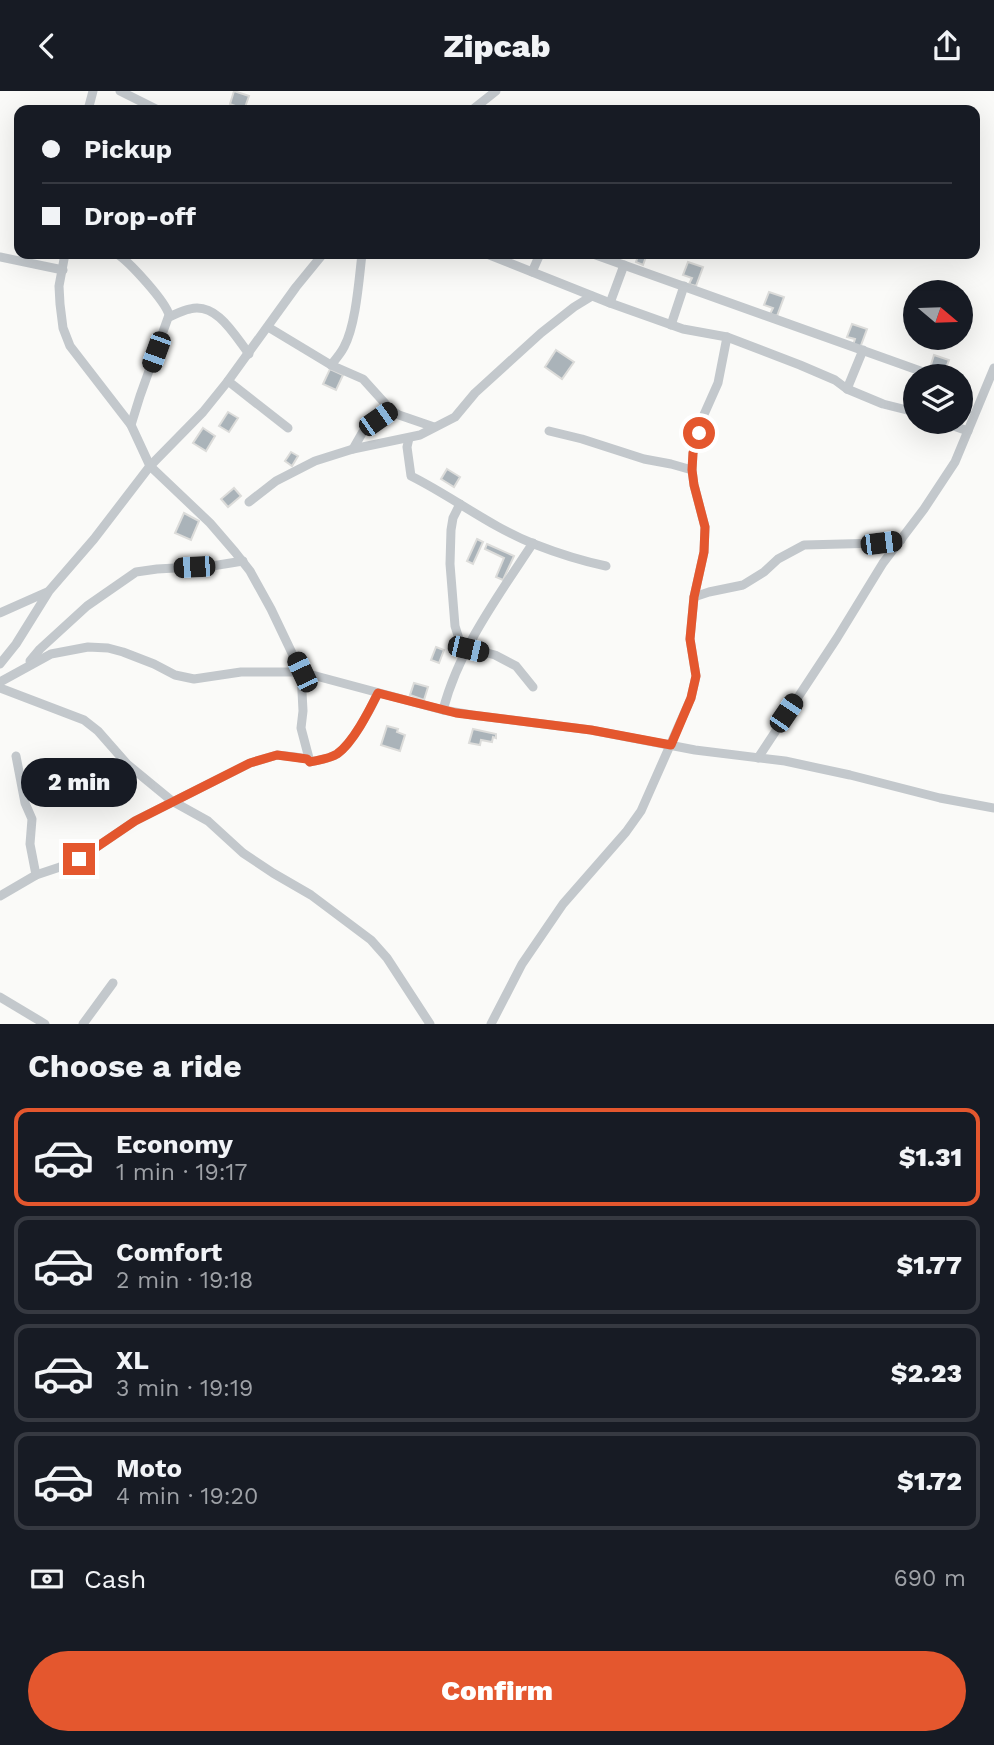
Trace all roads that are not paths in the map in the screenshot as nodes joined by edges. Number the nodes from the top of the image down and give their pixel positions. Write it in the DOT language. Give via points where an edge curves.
graph roads {
  1 [pos="120,91"];
  2 [pos="496,91"];
  3 [pos="148,105"];
  4 [pos="478,105"];
  5 [pos="0,257"];
  6 [pos="64,259"];
  7 [pos="124,259"];
  8 [pos="319,259"];
  9 [pos="361,259"];
  10 [pos="499,259"];
  11 [pos="538,259"];
  12 [pos="607,259"];
  13 [pos="624,265"];
  14 [pos="63,270"];
  15 [pos="532,272"];
  16 [pos="684,286"];
  17 [pos="592,296"];
  18 [pos="610,303"];
  19 [pos="169,317"];
  20 [pos="671,325"];
  21 [pos="268,327"];
  22 [pos="727,337"];
  23 [pos="863,350"];
  24 [pos="248,354"];
  25 [pos="331,365"];
  26 [pos="903,365"];
  27 [pos="994,368"];
  28 [pos="228,381"];
  29 [pos="847,389"];
  30 [pos="903,409"];
  31 [pos="391,410"];
  32 [pos="973,419"];
  33 [pos="131,425"];
  34 [pos="435,427"];
  35 [pos="288,428"];
  36 [pos="548,432"];
  37 [pos="967,434"];
  38 [pos="409,438"];
  39 [pos="353,449"];
  40 [pos="150,466"];
  41 [pos="692,470"];
  42 [pos="249,502"];
  43 [pos="460,504"];
  44 [pos="901,540"];
  45 [pos="533,543"];
  46 [pos="243,561"];
  47 [pos="606,566"];
  48 [pos="49,591"];
  49 [pos="694,597"];
  50 [pos="0,613"];
  51 [pos="466,652"];
  52 [pos="0,664"];
  53 [pos="25,667"];
  54 [pos="302,672"];
  55 [pos="0,681"];
  56 [pos="533,687"];
  57 [pos="0,688"];
  58 [pos="378,693"];
  59 [pos="443,710"];
  60 [pos="671,745"];
  61 [pos="16,756"];
  62 [pos="758,758"];
  63 [pos="310,762"];
  64 [pos="172,801"];
  65 [pos="994,808"];
  66 [pos="36,875"];
  67 [pos="0,896"];
  68 [pos="113,982"];
  69 [pos="0,997"];
  70 [pos="45,1024"];
  71 [pos="83,1024"];
  72 [pos="430,1024"];
  73 [pos="491,1024"];
  1 -- 3 [label="street"];
  2 -- 4 [label="street"];
  5 -- 14 [label="street"];
  6 -- 14 [label="street"];
  7 -- 19 [label="street" via="162,301"];
  8 -- 21 [label="street"];
  9 -- 25 [label="street" via="348,336"];
  10 -- 15 [label="street"];
  11 -- 15 [label="street"];
  12 -- 13 [label="street"];
  13 -- 16 [label="street"];
  13 -- 18 [label="street"];
  14 -- 33 [label="street" via="60,304 70,346"];
  15 -- 17 [label="street"];
  16 -- 20 [label="street"];
  16 -- 23 [label="street"];
  17 -- 18 [label="street"];
  17 -- 34 [label="street" via="541,333 455,417"];
  18 -- 20 [label="street"];
  19 -- 24 [label="street" via="206,308"];
  19 -- 33 [label="street"];
  20 -- 22 [label="street"];
  21 -- 24 [label="street"];
  21 -- 25 [label="street"];
  22 -- 29 [label="street"];
  22 -- 41 [label="street"];
  23 -- 26 [label="street"];
  23 -- 29 [label="street"];
  24 -- 28 [label="street"];
  25 -- 31 [label="street" via="363,379"];
  27 -- 32 [label="street"];
  28 -- 35 [label="street"];
  28 -- 40 [label="street"];
  29 -- 30 [label="street"];
  31 -- 34 [label="street"];
  31 -- 39 [label="street" via="365,429"];
  33 -- 40 [label="street"];
  34 -- 38 [label="street"];
  36 -- 41 [label="street"];
  37 -- 44 [label="street" via="956,462"];
  38 -- 39 [label="street"];
  38 -- 43 [label="street" via="411,477"];
  39 -- 42 [label="street" via="289,474"];
  40 -- 46 [label="street"];
  40 -- 48 [label="street"];
  41 -- 49 [label="street" via="705,527"];
  43 -- 45 [label="street"];
  43 -- 51 [label="street" via="453,517 450,564 455,626"];
  44 -- 49 [label="street" via="804,545 749,582"];
  44 -- 62 [label="street"];
  45 -- 47 [label="street"];
  45 -- 51 [label="street"];
  46 -- 53 [label="street" via="136,572 87,606"];
  46 -- 54 [label="street"];
  48 -- 50 [label="street"];
  48 -- 52 [label="street"];
  49 -- 60 [label="street" via="690,639 696,676"];
  51 -- 56 [label="street" via="495,655 516,666"];
  51 -- 59 [label="street"];
  53 -- 54 [label="street" via="51,654 88,647 123,652 194,679 241,672"];
  53 -- 55 [label="street"];
  54 -- 58 [label="street"];
  54 -- 63 [label="street" via="301,728"];
  57 -- 64 [label="street" via="84,720"];
  58 -- 59 [label="street"];
  58 -- 63 [label="street" via="344,748"];
  59 -- 60 [label="street"];
  60 -- 62 [label="street"];
  60 -- 73 [label="street" via="634,822 563,904 522,964"];
  61 -- 66 [label="street" via="32,819 30,844"];
  62 -- 65 [label="street"];
  63 -- 64 [label="street" via="284,755 263,758"];
  64 -- 66 [label="street" via="79,859"];
  64 -- 72 [label="street" via="208,821 243,853 371,940"];
  66 -- 67 [label="street"];
  68 -- 71 [label="street"];
  69 -- 70 [label="street"];
}
